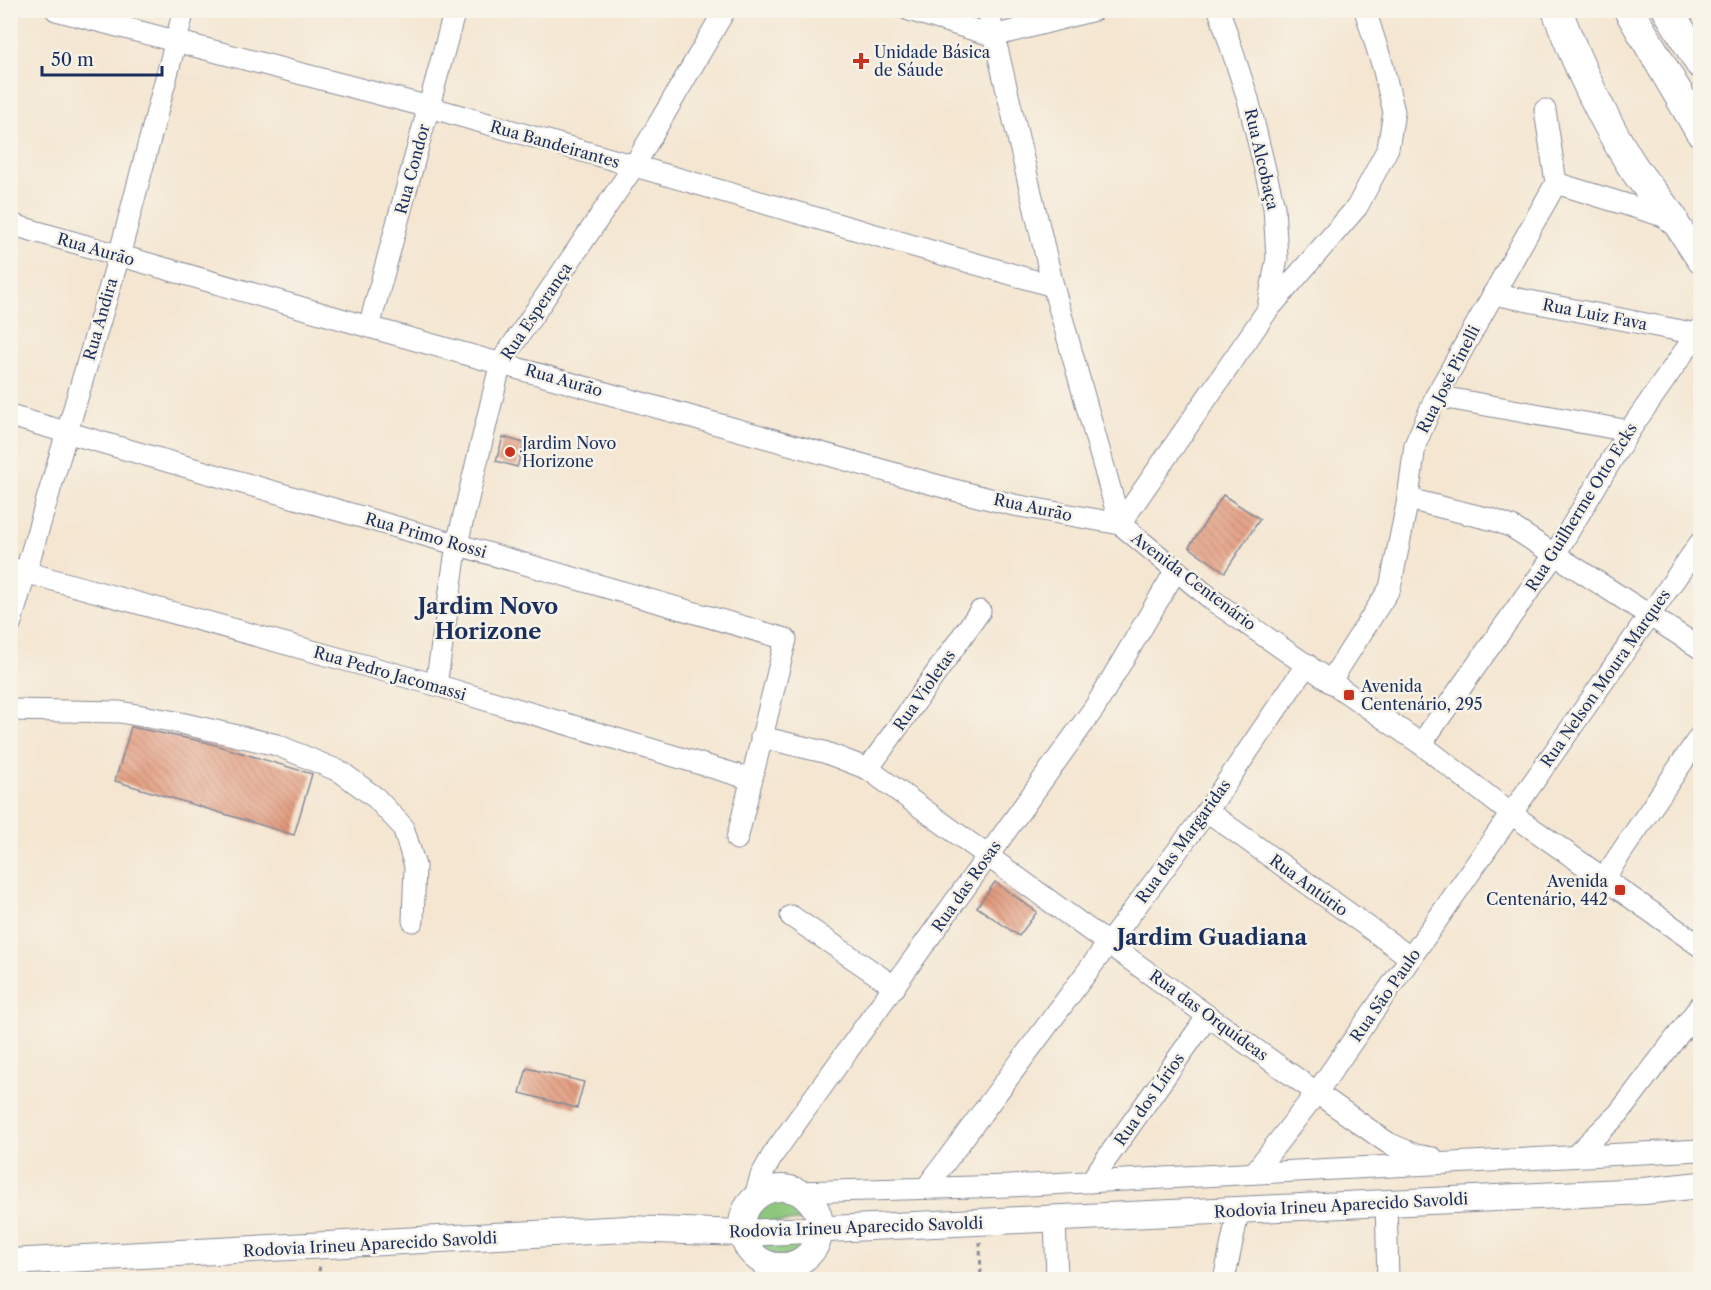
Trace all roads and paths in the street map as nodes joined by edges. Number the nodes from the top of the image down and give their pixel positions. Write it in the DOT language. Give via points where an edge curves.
graph roads {
  1 [pos="56,10"];
  2 [pos="184,10"];
  3 [pos="455,10"];
  4 [pos="725,10"];
  5 [pos="909,10"];
  6 [pos="988,10"];
  7 [pos="1094,10"];
  8 [pos="1220,10"];
  9 [pos="1365,10"];
  10 [pos="1557,10"];
  11 [pos="1629,10"];
  12 [pos="1668,10"];
  13 [pos="994,36"];
  14 [pos="174,43"];
  15 [pos="1701,63"];
  16 [pos="429,107"];
  17 [pos="1545,110"];
  18 [pos="1701,131"];
  19 [pos="634,166"];
  20 [pos="1556,183"];
  21 [pos="1673,219"];
  22 [pos="10,224"];
  23 [pos="119,256"];
  24 [pos="1701,260"];
  25 [pos="1053,286"];
  26 [pos="1493,294"];
  27 [pos="1267,311"];
  28 [pos="369,327"];
  29 [pos="1699,331"];
  30 [pos="501,362"];
  31 [pos="1436,396"];
  32 [pos="10,416"];
  33 [pos="1629,431"];
  34 [pos="66,432"];
  35 [pos="1408,499"];
  36 [pos="1120,524"];
  37 [pos="1701,543"];
  38 [pos="457,544"];
  39 [pos="1555,554"];
  40 [pos="19,570"];
  41 [pos="1176,570"];
  42 [pos="980,611"];
  43 [pos="1651,614"];
  44 [pos="10,625"];
  45 [pos="1701,648"];
  46 [pos="1307,664"];
  47 [pos="1330,682"];
  48 [pos="435,685"];
  49 [pos="10,710"];
  50 [pos="1701,736"];
  51 [pos="761,737"];
  52 [pos="1421,744"];
  53 [pos="868,769"];
  54 [pos="751,779"];
  55 [pos="1207,811"];
  56 [pos="1510,813"];
  57 [pos="736,839"];
  58 [pos="988,854"];
  59 [pos="1604,878"];
  60 [pos="791,916"];
  61 [pos="413,921"];
  62 [pos="1698,938"];
  63 [pos="1108,942"];
  64 [pos="1411,958"];
  65 [pos="895,987"];
  66 [pos="1701,1006"];
  67 [pos="1208,1017"];
  68 [pos="1317,1092"];
  69 [pos="1701,1150"];
  70 [pos="1575,1156"];
  71 [pos="1464,1164"];
  72 [pos="1254,1173"];
  73 [pos="1090,1182"];
  74 [pos="1701,1185"];
  75 [pos="926,1188"];
  76 [pos="797,1192"];
  77 [pos="754,1199"];
  78 [pos="1386,1202"];
  79 [pos="1239,1209"];
  80 [pos="1055,1217"];
  81 [pos="980,1222"];
  82 [pos="820,1228"];
  83 [pos="743,1233"];
  84 [pos="10,1262"];
  85 [pos="773,1273"];
  86 [pos="981,1280"];
  87 [pos="1057,1280"];
  88 [pos="1224,1280"];
  89 [pos="1388,1280"];
  1 -- 14 [label="street, Rua Bandeirantes"];
  2 -- 14 [label="street, Rua Andira"];
  3 -- 16 [label="street, Rua Condor"];
  4 -- 19 [label="street, Rua Esperança"];
  5 -- 13 [label="street"];
  6 -- 13 [label="street, Avenida Centenário"];
  7 -- 13 [label="street"];
  8 -- 27 [label="street, Rua Alcobaça" via="1248,99 1274,207 1277,258"];
  9 -- 27 [label="street" via="1394,112 1388,148 1357,207"];
  10 -- 21 [label="highway" via="1577,63 1611,128 1632,165"];
  11 -- 18 [label="highway"];
  12 -- 15 [label="highway"];
  13 -- 25 [label="street, Avenida Centenário"];
  14 -- 16 [label="street, Rua Bandeirantes"];
  14 -- 23 [label="street, Rua Andira"];
  16 -- 19 [label="street, Rua Bandeirantes"];
  16 -- 28 [label="street, Rua Condor"];
  17 -- 20 [label="street"];
  19 -- 25 [label="street, Rua Bandeirantes"];
  19 -- 30 [label="street, Rua Esperança"];
  20 -- 21 [label="street"];
  20 -- 26 [label="street, Rua José Pinelli"];
  21 -- 24 [label="main road"];
  22 -- 23 [label="street, Rua Aurão"];
  23 -- 28 [label="street, Rua Aurão"];
  23 -- 34 [label="street, Rua Andira"];
  25 -- 36 [label="street, Avenida Centenário"];
  26 -- 29 [label="street, Rua Luiz Fava"];
  26 -- 31 [label="street, Rua José Pinelli"];
  27 -- 36 [label="street"];
  28 -- 30 [label="street, Rua Aurão"];
  29 -- 33 [label="street, Rua Guilherme Otto Ecks"];
  30 -- 36 [label="street, Rua Aurão" via="954,490"];
  30 -- 38 [label="street, Rua Esperança"];
  31 -- 33 [label="street"];
  31 -- 35 [label="street, Rua José Pinelli" via="1414,445"];
  32 -- 34 [label="street, Rua Primo Rossi"];
  33 -- 39 [label="street, Rua Guilherme Otto Ecks"];
  34 -- 38 [label="street, Rua Primo Rossi"];
  34 -- 40 [label="street, Rua Andira"];
  35 -- 39 [label="street" via="1494,520"];
  35 -- 47 [label="street, Rua José Pinelli" via="1390,588"];
  36 -- 41 [label="street, Avenida Centenário"];
  37 -- 43 [label="street, Rua Nelson Moura Marques"];
  38 -- 48 [label="street, Rua Esperança"];
  38 -- 51 [label="street, Rua Primo Rossi" via="786,639"];
  39 -- 43 [label="street"];
  39 -- 52 [label="street, Rua Guilherme Otto Ecks"];
  40 -- 44 [label="street, Rua Andira"];
  40 -- 48 [label="street, Rua Pedro Jacomassi"];
  41 -- 46 [label="street, Avenida Centenário" via="1215,602"];
  41 -- 58 [label="street, Rua das Rosas" via="1095,707"];
  42 -- 53 [label="street, Rua Violetas"];
  43 -- 45 [label="street"];
  43 -- 56 [label="street, Rua Nelson Moura Marques"];
  46 -- 47 [label="street, Avenida Centenário"];
  46 -- 55 [label="street, Rua das Margaridas"];
  47 -- 52 [label="street, Avenida Centenário"];
  48 -- 54 [label="street, Rua Pedro Jacomassi"];
  49 -- 61 [label="street" via="120,712 176,722 277,745 341,772 376,798 404,826 415,866"];
  50 -- 59 [label="street"];
  51 -- 53 [label="street, Rua das Orquídeas" via="824,752"];
  51 -- 54 [label="street"];
  52 -- 56 [label="street, Avenida Centenário"];
  53 -- 58 [label="street, Rua das Orquídeas"];
  54 -- 57 [label="street"];
  55 -- 63 [label="street, Rua das Margaridas"];
  55 -- 64 [label="street, Rua Antúrio"];
  56 -- 59 [label="street, Avenida Centenário"];
  56 -- 64 [label="street, Rua São Paulo"];
  58 -- 63 [label="street, Rua das Orquídeas"];
  58 -- 65 [label="street, Rua das Rosas"];
  59 -- 62 [label="street, Avenida Centenário"];
  60 -- 65 [label="street"];
  63 -- 67 [label="street, Rua das Orquídeas"];
  63 -- 75 [label="street, Rua das Margaridas"];
  64 -- 68 [label="street, Rua São Paulo"];
  65 -- 77 [label="street, Rua das Rosas" via="774,1153"];
  66 -- 70 [label="street" via="1619,1113"];
  67 -- 68 [label="street, Rua das Orquídeas"];
  67 -- 73 [label="street, Rua dos Lírios"];
  68 -- 71 [label="street, Rua das Orquídeas" via="1388,1143 1416,1155"];
  68 -- 72 [label="street, Rua São Paulo"];
  69 -- 70 [label="street"];
  70 -- 71 [label="street"];
  71 -- 72 [label="street"];
  72 -- 73 [label="street"];
  73 -- 75 [label="street"];
  74 -- 78 [label="main road, Rodovia Irineu Aparecido Savoldi"];
  75 -- 76 [label="street"];
  76 -- 77 [label="main road" via="775,1189"];
  76 -- 82 [label="main road" via="814,1207"];
  77 -- 83 [label="main road" via="747,1209"];
  78 -- 79 [label="main road, Rodovia Irineu Aparecido Savoldi"];
  78 -- 89 [label="street"];
  79 -- 80 [label="main road, Rodovia Irineu Aparecido Savoldi"];
  79 -- 88 [label="street"];
  80 -- 81 [label="main road, Rodovia Irineu Aparecido Savoldi"];
  80 -- 87 [label="street"];
  81 -- 82 [label="main road, Rodovia Irineu Aparecido Savoldi"];
  81 -- 86 [label="path"];
  82 -- 83 [label="main road, Rodovia Irineu Aparecido Savoldi"];
  82 -- 85 [label="main road" via="811,1253"];
  83 -- 84 [label="main road, Rodovia Irineu Aparecido Savoldi" via="627,1229"];
  83 -- 85 [label="main road" via="753,1254"];
}
